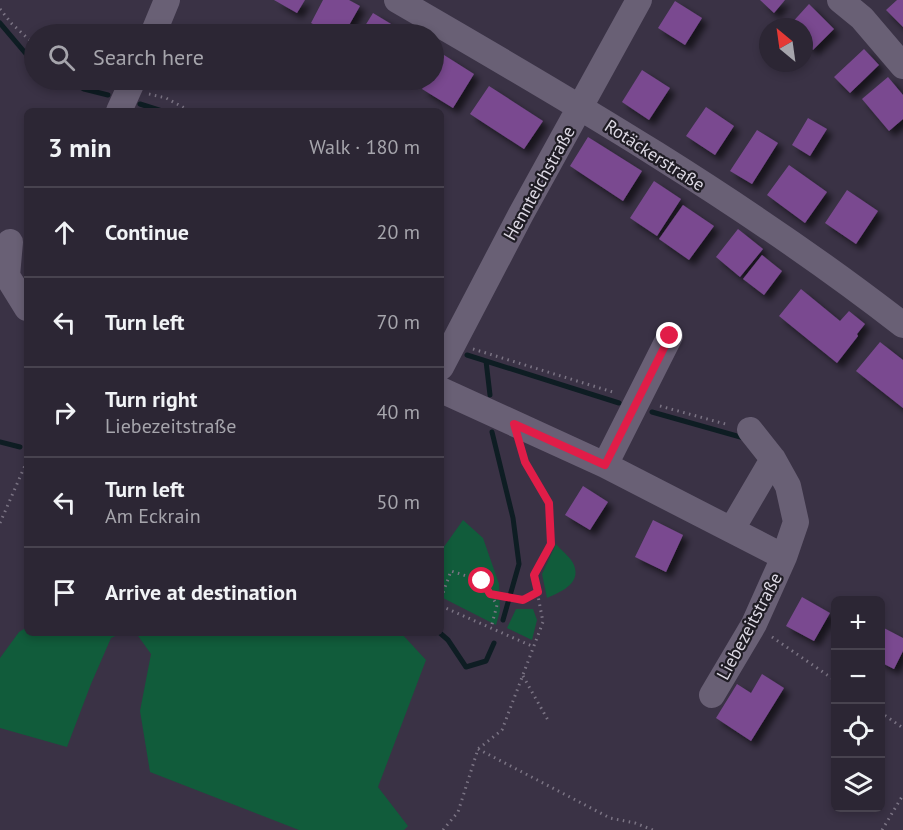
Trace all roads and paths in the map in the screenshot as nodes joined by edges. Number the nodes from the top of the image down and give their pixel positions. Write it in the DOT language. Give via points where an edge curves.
graph roads {
  1 [pos="167,0"];
  2 [pos="397,0"];
  3 [pos="639,0"];
  4 [pos="840,0"];
  5 [pos="0,9"];
  6 [pos="157,24"];
  7 [pos="438,24"];
  8 [pos="444,27"];
  9 [pos="24,35"];
  10 [pos="903,66"];
  11 [pos="128,90"];
  12 [pos="581,107"];
  13 [pos="120,108"];
  14 [pos="12,240"];
  15 [pos="24,303"];
  16 [pos="903,325"];
  17 [pos="670,336"];
  18 [pos="453,343"];
  19 [pos="444,361"];
  20 [pos="444,391"];
  21 [pos="639,401"];
  22 [pos="514,424"];
  23 [pos="750,430"];
  24 [pos="773,459"];
  25 [pos="605,465"];
  26 [pos="24,468"];
  27 [pos="0,523"];
  28 [pos="732,529"];
  29 [pos="784,557"];
  30 [pos="444,590"];
  31 [pos="538,592"];
  32 [pos="490,594"];
  33 [pos="444,607"];
  34 [pos="754,624"];
  35 [pos="491,628"];
  36 [pos="534,647"];
  37 [pos="523,675"];
  38 [pos="831,678"];
  39 [pos="712,695"];
  40 [pos="885,715"];
  41 [pos="549,722"];
  42 [pos="903,728"];
  43 [pos="478,749"];
  44 [pos="903,795"];
  45 [pos="443,830"];
  46 [pos="653,830"];
  47 [pos="882,830"];
  1 -- 6 [label="street"];
  2 -- 7 [label="street, Rotäckerstraße"];
  3 -- 12 [label="street, Hennteichstraße"];
  4 -- 10 [label="street" via="862,18"];
  5 -- 9 [label="path"];
  8 -- 12 [label="street, Rotäckerstraße"];
  11 -- 13 [label="street"];
  12 -- 16 [label="street, Rotäckerstraße" via="817,260"];
  12 -- 18 [label="street, Hennteichstraße"];
  14 -- 15 [label="street" via="7,276"];
  17 -- 21 [label="street"];
  18 -- 19 [label="street, Hennteichstraße"];
  18 -- 21 [label="path"];
  20 -- 22 [label="street, Liebezeitstraße"];
  21 -- 23 [label="path"];
  21 -- 25 [label="street"];
  22 -- 25 [label="street, Liebezeitstraße"];
  22 -- 31 [label="path" via="525,462 549,503 551,544 534,575"];
  23 -- 24 [label="street, Liebezeitstraße"];
  24 -- 28 [label="street"];
  24 -- 29 [label="street, Liebezeitstraße" via="788,486 796,522"];
  25 -- 28 [label="street, Liebezeitstraße"];
  26 -- 27 [label="path"];
  28 -- 29 [label="street, Liebezeitstraße"];
  29 -- 34 [label="street, Liebezeitstraße"];
  30 -- 32 [label="path" via="451,571 482,581"];
  31 -- 32 [label="path" via="523,600"];
  31 -- 36 [label="path" via="543,622"];
  32 -- 35 [label="path" via="497,605"];
  33 -- 35 [label="path"];
  34 -- 38 [label="path"];
  34 -- 39 [label="street, Liebezeitstraße"];
  35 -- 36 [label="path"];
  36 -- 37 [label="path"];
  37 -- 41 [label="path"];
  37 -- 43 [label="path" via="502,730"];
  40 -- 42 [label="path"];
  43 -- 45 [label="path" via="458,812"];
  43 -- 46 [label="path" via="610,818"];
  44 -- 47 [label="path"];
}
